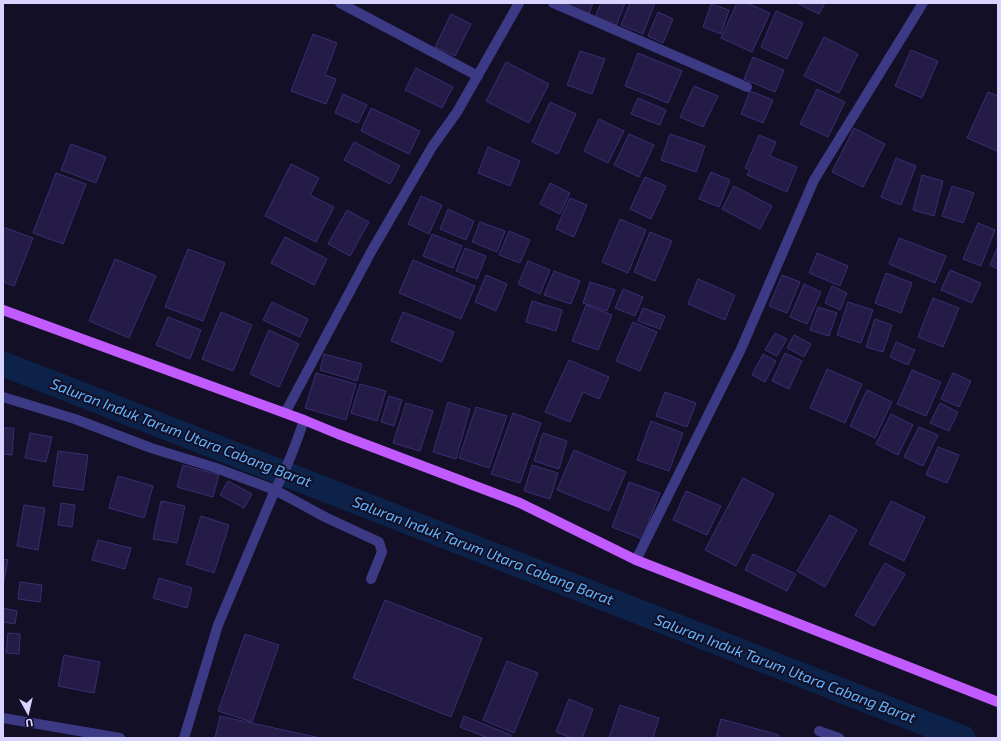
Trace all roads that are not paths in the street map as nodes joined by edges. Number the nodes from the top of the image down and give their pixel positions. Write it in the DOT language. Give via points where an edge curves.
graph roads {
  1 [pos="340,3"];
  2 [pos="519,3"];
  3 [pos="553,3"];
  4 [pos="923,3"];
  5 [pos="478,76"];
  6 [pos="747,87"];
  7 [pos="3,310"];
  8 [pos="3,397"];
  9 [pos="285,413"];
  10 [pos="304,420"];
  11 [pos="275,490"];
  12 [pos="636,560"];
  13 [pos="372,579"];
  14 [pos="998,702"];
  15 [pos="3,718"];
  16 [pos="819,731"];
  17 [pos="120,738"];
  18 [pos="184,738"];
  19 [pos="839,738"];
  1 -- 5 [label="street"];
  2 -- 5 [label="street"];
  3 -- 6 [label="street"];
  4 -- 12 [label="street" via="814,180 740,349"];
  5 -- 9 [label="street" via="432,147 371,252"];
  7 -- 9 [label="main road"];
  8 -- 11 [label="street" via="75,419"];
  9 -- 10 [label="main road"];
  10 -- 11 [label="street"];
  10 -- 12 [label="main road" via="520,503"];
  11 -- 13 [label="street" via="379,542 382,552"];
  11 -- 18 [label="street" via="218,625"];
  12 -- 14 [label="main road"];
  15 -- 17 [label="street"];
  16 -- 19 [label="street"];
}
